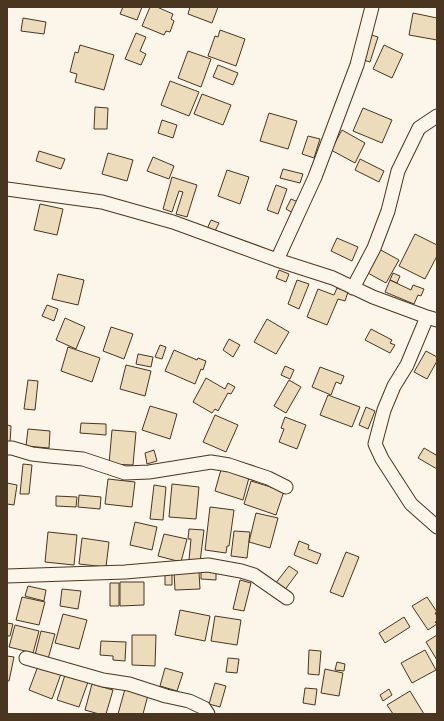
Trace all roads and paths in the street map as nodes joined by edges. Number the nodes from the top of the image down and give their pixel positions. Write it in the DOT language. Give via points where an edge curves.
graph roads {
  1 [pos="372,7"];
  2 [pos="437,116"];
  3 [pos="7,189"];
  4 [pos="277,260"];
  5 [pos="353,288"];
  6 [pos="432,319"];
  7 [pos="7,448"];
  8 [pos="286,487"];
  9 [pos="437,527"];
  10 [pos="7,576"];
  11 [pos="287,598"];
  12 [pos="26,658"];
  13 [pos="208,714"];
  1 -- 4 [label="street" via="357,65 315,176"];
  2 -- 5 [label="street" via="419,128 398,171 388,210 374,248"];
  3 -- 4 [label="street" via="102,202 172,222"];
  4 -- 5 [label="street" via="333,278"];
  5 -- 6 [label="street"];
  6 -- 9 [label="street" via="394,386 384,410 375,444 411,504"];
  7 -- 8 [label="street" via="32,454 82,459 125,473 149,472 211,462 242,469"];
  10 -- 11 [label="street" via="125,572 208,565 254,575"];
  12 -- 13 [label="street" via="189,701 204,708"];
}
